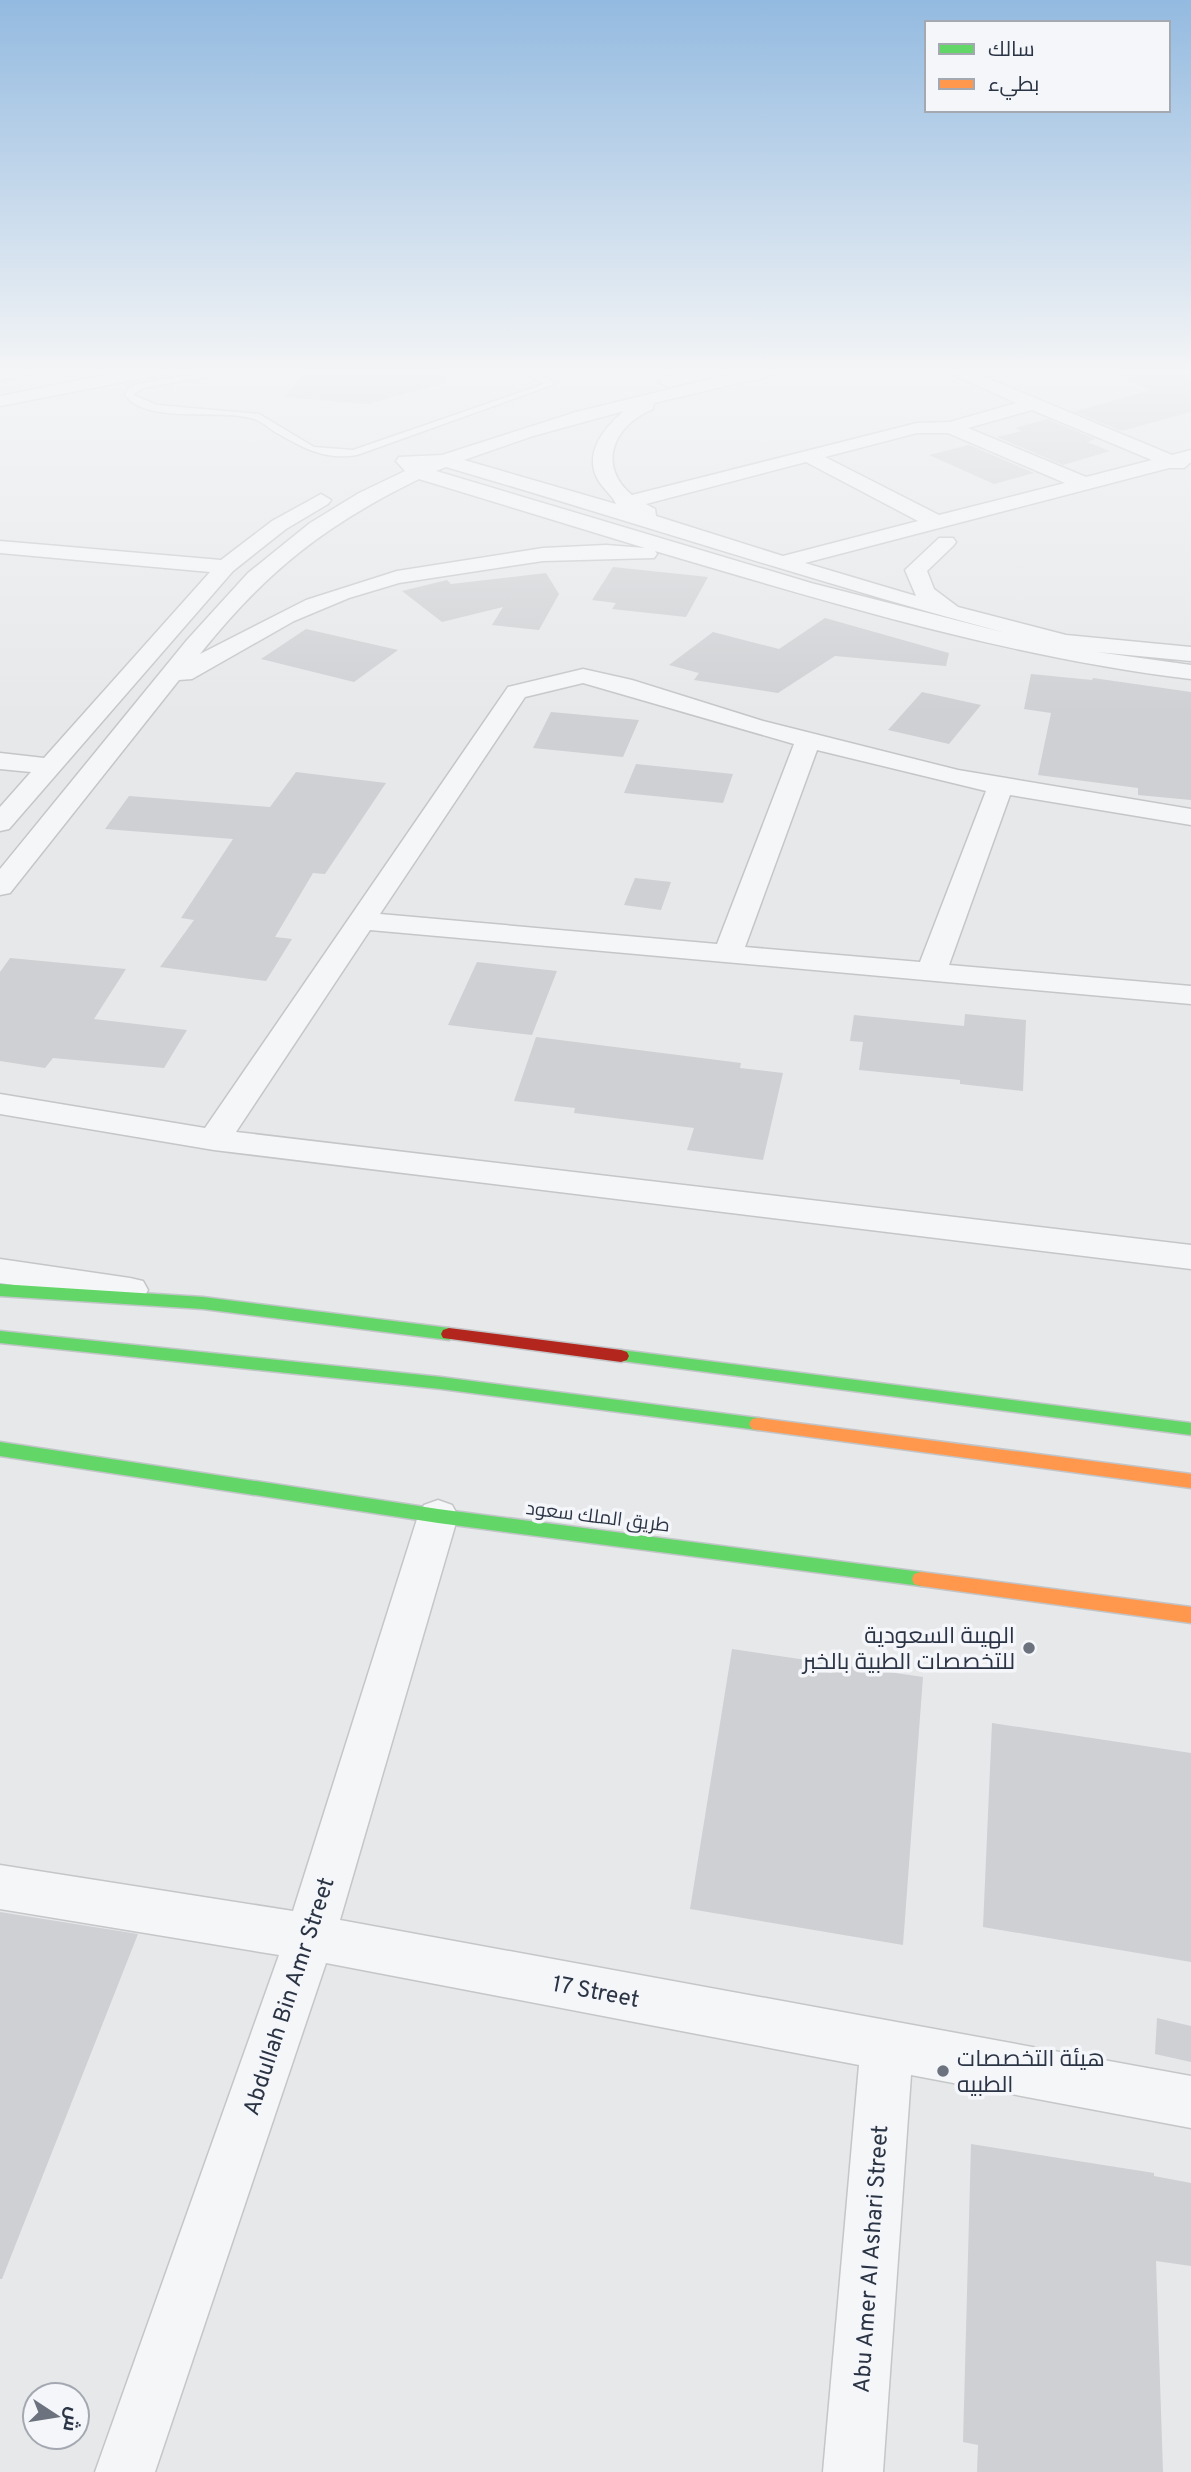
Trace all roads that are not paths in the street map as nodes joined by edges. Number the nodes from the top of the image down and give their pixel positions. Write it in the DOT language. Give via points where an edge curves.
graph roads {
  1 [pos="359,483"];
  2 [pos="387,483"];
  3 [pos="464,483"];
  4 [pos="522,483"];
  5 [pos="611,483"];
  6 [pos="699,483"];
  7 [pos="861,483"];
  8 [pos="1152,483"];
  9 [pos="1085,484"];
  10 [pos="625,503"];
  11 [pos="936,522"];
  12 [pos="1011,524"];
  13 [pos="692,533"];
  14 [pos="972,535"];
  15 [pos="946,542"];
  16 [pos="0,547"];
  17 [pos="909,552"];
  18 [pos="709,560"];
  19 [pos="779,564"];
  20 [pos="859,566"];
  21 [pos="226,567"];
  22 [pos="822,576"];
  23 [pos="953,612"];
  24 [pos="1191,654"];
  25 [pos="1191,672"];
  26 [pos="160,688"];
  27 [pos="808,740"];
  28 [pos="0,761"];
  29 [pos="50,766"];
  30 [pos="1001,785"];
  31 [pos="1191,817"];
  32 [pos="0,823"];
  33 [pos="0,887"];
  34 [pos="361,921"];
  35 [pos="727,954"];
  36 [pos="931,972"];
  37 [pos="1191,995"];
  38 [pos="0,1104"];
  39 [pos="214,1140"];
  40 [pos="1191,1257"];
  41 [pos="0,1271"];
  42 [pos="0,1290"];
  43 [pos="203,1303"];
  44 [pos="0,1337"];
  45 [pos="1191,1429"];
  46 [pos="0,1449"];
  47 [pos="1191,1481"];
  48 [pos="438,1516"];
  49 [pos="1191,1615"];
  50 [pos="0,1887"];
  51 [pos="310,1937"];
  52 [pos="887,2045"];
  53 [pos="1191,2102"];
  54 [pos="125,2472"];
  55 [pos="853,2472"];
  1 -- 21 [label="street" via="279,525"];
  2 -- 26 [label="street" via="274,561 237,595"];
  3 -- 18 [label="street"];
  4 -- 13 [label="street"];
  5 -- 10 [label="street"];
  6 -- 10 [label="street"];
  7 -- 11 [label="street"];
  8 -- 12 [label="street"];
  9 -- 11 [label="street"];
  10 -- 13 [label="street"];
  11 -- 19 [label="street"];
  13 -- 19 [label="street"];
  14 -- 15 [label="street"];
  15 -- 17 [label="street"];
  15 -- 23 [label="street" via="916,570 924,592"];
  16 -- 21 [label="street"];
  18 -- 25 [label="street" via="981,636"];
  18 -- 26 [label="street" via="621,551 532,556 396,577 320,602 219,652"];
  19 -- 22 [label="street"];
  20 -- 22 [label="street"];
  21 -- 29 [label="street"];
  22 -- 23 [label="street"];
  23 -- 24 [label="street" via="1065,642"];
  26 -- 33 [label="street"];
  27 -- 30 [label="street"];
  27 -- 34 [label="street" via="583,676 516,692"];
  27 -- 35 [label="street"];
  28 -- 29 [label="street"];
  29 -- 32 [label="street"];
  30 -- 31 [label="street"];
  30 -- 36 [label="street"];
  34 -- 35 [label="street"];
  34 -- 39 [label="street"];
  35 -- 36 [label="street"];
  36 -- 37 [label="street"];
  38 -- 39 [label="street"];
  39 -- 40 [label="street"];
  41 -- 43 [label="street"];
  42 -- 43 [label="main road"];
  43 -- 45 [label="main road"];
  44 -- 47 [label="main road" via="441,1383"];
  46 -- 48 [label="main road, طريق الملك سعود"];
  48 -- 49 [label="main road, طريق الملك سعود"];
  48 -- 51 [label="street, Abdullah Bin Amr Street"];
  50 -- 51 [label="street, 17 Street"];
  51 -- 52 [label="street, 17 Street"];
  51 -- 54 [label="street, Abdullah Bin Amr Street"];
  52 -- 53 [label="street, 17 Street"];
  52 -- 55 [label="street, Abu Amer Al Ashari Street"];
}
